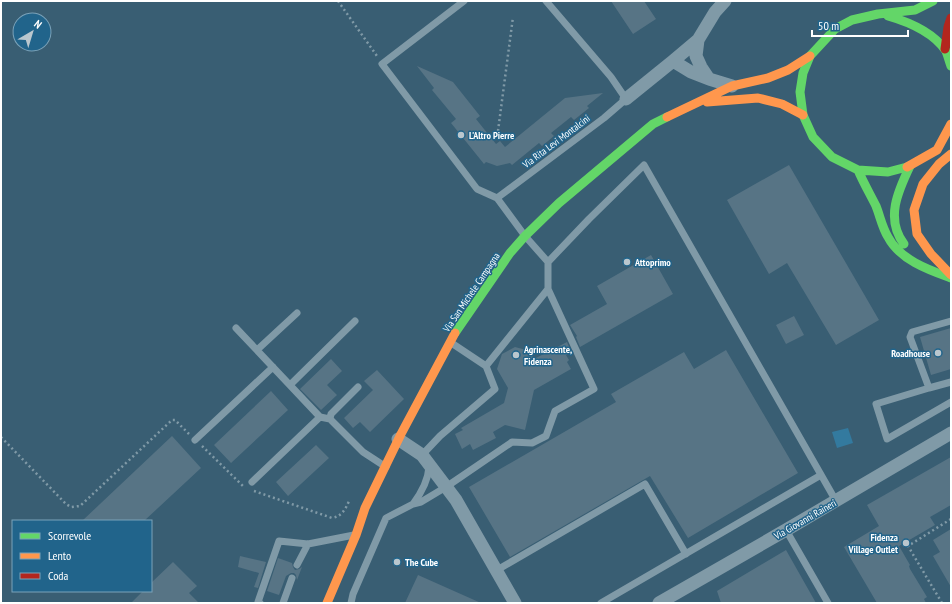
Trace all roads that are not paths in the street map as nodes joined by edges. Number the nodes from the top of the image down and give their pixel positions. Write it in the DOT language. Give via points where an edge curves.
graph roads {
  1 [pos="464,1"];
  2 [pos="546,1"];
  3 [pos="725,1"];
  4 [pos="933,1"];
  5 [pos="878,14"];
  6 [pos="951,18"];
  7 [pos="698,40"];
  8 [pos="945,50"];
  9 [pos="810,56"];
  10 [pos="673,61"];
  11 [pos="951,66"];
  12 [pos="709,79"];
  13 [pos="732,86"];
  14 [pos="626,99"];
  15 [pos="695,102"];
  16 [pos="803,115"];
  17 [pos="951,124"];
  18 [pos="951,147"];
  19 [pos="937,150"];
  20 [pos="951,154"];
  21 [pos="910,166"];
  22 [pos="858,170"];
  23 [pos="497,198"];
  24 [pos="525,236"];
  25 [pos="910,258"];
  26 [pos="548,262"];
  27 [pos="951,277"];
  28 [pos="548,289"];
  29 [pos="297,313"];
  30 [pos="355,321"];
  31 [pos="951,321"];
  32 [pos="236,328"];
  33 [pos="450,342"];
  34 [pos="257,350"];
  35 [pos="486,366"];
  36 [pos="273,367"];
  37 [pos="951,382"];
  38 [pos="290,385"];
  39 [pos="358,387"];
  40 [pos="929,388"];
  41 [pos="951,402"];
  42 [pos="320,417"];
  43 [pos="330,419"];
  44 [pos="951,433"];
  45 [pos="398,438"];
  46 [pos="195,440"];
  47 [pos="426,460"];
  48 [pos="386,467"];
  49 [pos="821,475"];
  50 [pos="252,482"];
  51 [pos="446,487"];
  52 [pos="836,501"];
  53 [pos="413,504"];
  54 [pos="786,530"];
  55 [pos="356,535"];
  56 [pos="308,544"];
  57 [pos="686,554"];
  58 [pos="297,565"];
  59 [pos="497,570"];
  60 [pos="292,578"];
  61 [pos="260,603"];
  62 [pos="283,603"];
  63 [pos="327,603"];
  64 [pos="351,603"];
  65 [pos="515,603"];
  66 [pos="601,603"];
  67 [pos="659,603"];
  68 [pos="828,603"];
  1 -- 23 [label="lane" via="382,64 476,189"];
  2 -- 14 [label="lane" via="611,77"];
  3 -- 7 [label="street" via="714,12"];
  4 -- 5 [label="main road, Via San Michele Campagna" via="915,10"];
  5 -- 8 [label="main road, Via San Michele Campagna" via="919,27"];
  5 -- 9 [label="main road, Via San Michele Campagna" via="852,20 835,29"];
  6 -- 8 [label="main road, Via San Michele Campagna"];
  7 -- 10 [label="street"];
  7 -- 12 [label="street" via="696,56"];
  8 -- 11 [label="main road, Via San Michele Campagna"];
  9 -- 13 [label="main road, Via San Michele Campagna" via="788,70 768,78"];
  9 -- 16 [label="main road, Via San Michele Campagna" via="803,73 800,92"];
  10 -- 12 [label="street"];
  10 -- 14 [label="street"];
  12 -- 13 [label="street"];
  13 -- 15 [label="main road, Via San Michele Campagna"];
  14 -- 23 [label="lane, Via Rita Levi Montalcini"];
  15 -- 16 [label="main road, Via San Michele Campagna" via="758,98 782,104"];
  15 -- 24 [label="main road, Via San Michele Campagna" via="653,124 559,203"];
  16 -- 22 [label="main road, Via San Michele Campagna" via="813,137 832,157"];
  17 -- 19 [label="main road"];
  18 -- 19 [label="main road"];
  19 -- 21 [label="main road, Via San Michele Campagna"];
  20 -- 27 [label="main road" via="923,184 914,210 917,234"];
  21 -- 22 [label="main road, Via San Michele Campagna" via="888,172"];
  21 -- 25 [label="main road" via="900,187 895,215 896,231"];
  22 -- 25 [label="main road" via="876,206 888,240"];
  23 -- 24 [label="lane"];
  24 -- 26 [label="lane"];
  24 -- 33 [label="main road, Via San Michele Campagna" via="501,266"];
  25 -- 27 [label="main road" via="934,272"];
  26 -- 28 [label="lane"];
  26 -- 49 [label="lane" via="644,165"];
  28 -- 35 [label="lane"];
  28 -- 51 [label="lane" via="594,389 555,411 546,436 532,443 512,442"];
  29 -- 34 [label="lane"];
  30 -- 38 [label="lane"];
  31 -- 40 [label="lane" via="912,332 910,336"];
  32 -- 34 [label="lane"];
  33 -- 35 [label="lane"];
  33 -- 45 [label="main road, Via San Michele Campagna"];
  34 -- 36 [label="lane"];
  35 -- 47 [label="lane" via="495,389 440,436"];
  36 -- 38 [label="lane"];
  36 -- 46 [label="lane"];
  37 -- 40 [label="lane"];
  38 -- 42 [label="lane"];
  39 -- 43 [label="lane" via="331,414"];
  40 -- 41 [label="lane" via="876,404 887,439"];
  42 -- 43 [label="lane"];
  42 -- 50 [label="lane"];
  43 -- 48 [label="lane" via="363,452"];
  44 -- 52 [label="street, Via Giovanni Raineri"];
  45 -- 47 [label="street"];
  45 -- 48 [label="main road, Via San Michele Campagna"];
  47 -- 51 [label="street"];
  47 -- 53 [label="lane" via="429,476"];
  48 -- 55 [label="main road, Via San Michele Campagna" via="365,508"];
  49 -- 52 [label="lane"];
  49 -- 57 [label="lane"];
  51 -- 53 [label="lane"];
  51 -- 59 [label="street"];
  52 -- 54 [label="street, Via Giovanni Raineri"];
  53 -- 64 [label="lane" via="386,518"];
  54 -- 67 [label="street, Via Giovanni Raineri"];
  54 -- 68 [label="lane"];
  55 -- 56 [label="lane"];
  55 -- 63 [label="main road, Via San Michele Campagna"];
  56 -- 58 [label="lane"];
  56 -- 61 [label="lane" via="279,541 258,602"];
  57 -- 59 [label="lane" via="645,484"];
  57 -- 66 [label="lane"];
  59 -- 65 [label="street"];
  60 -- 62 [label="lane"];
}
